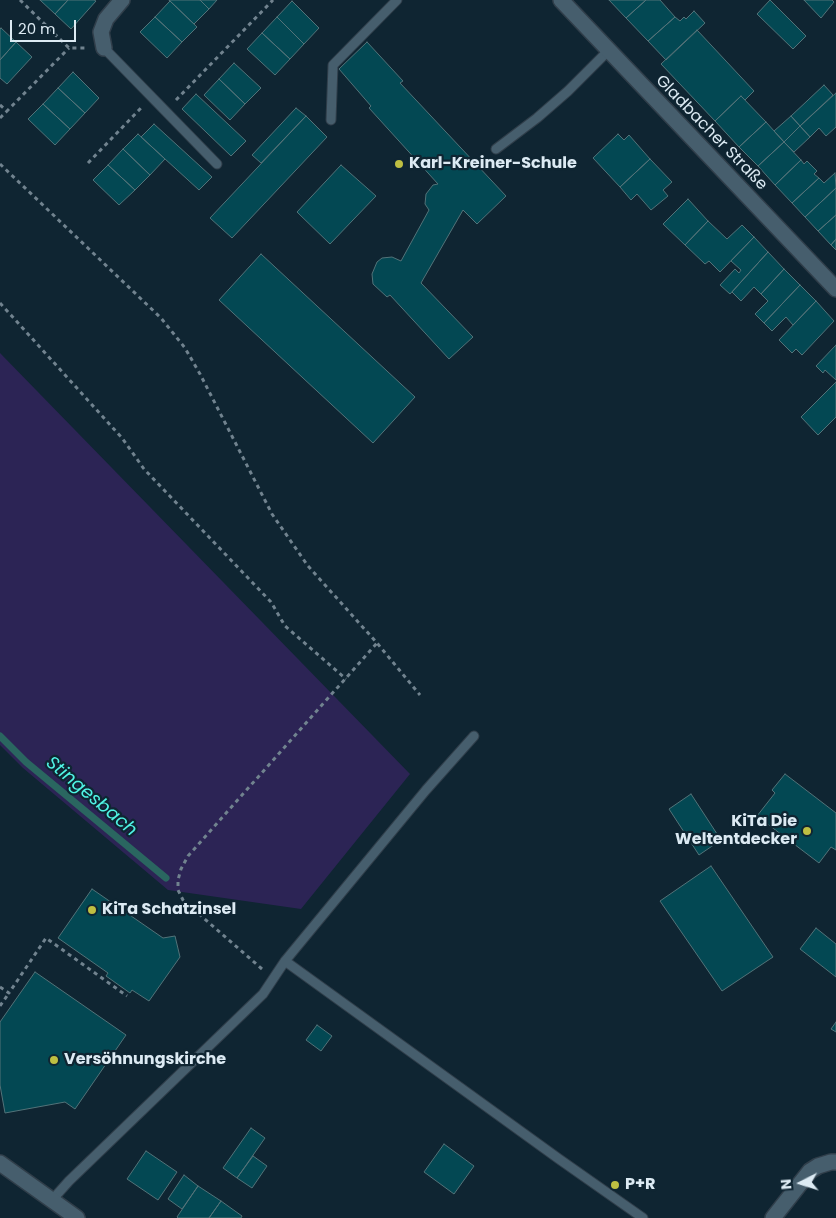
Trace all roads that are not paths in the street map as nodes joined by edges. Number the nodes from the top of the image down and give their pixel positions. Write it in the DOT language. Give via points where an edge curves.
graph roads {
  1 [pos="122,0"];
  2 [pos="397,0"];
  3 [pos="561,0"];
  4 [pos="104,48"];
  5 [pos="609,50"];
  6 [pos="332,120"];
  7 [pos="496,149"];
  8 [pos="217,164"];
  9 [pos="836,289"];
  10 [pos="474,736"];
  11 [pos="285,961"];
  12 [pos="836,1162"];
  13 [pos="0,1163"];
  14 [pos="52,1200"];
  15 [pos="77,1218"];
  16 [pos="643,1218"];
  17 [pos="774,1218"];
  1 -- 4 [label="main road" via="106,19 101,32"];
  2 -- 6 [label="lane" via="333,65"];
  3 -- 5 [label="main road, Gladbacher Straße"];
  4 -- 8 [label="lane"];
  5 -- 7 [label="lane" via="568,91"];
  5 -- 9 [label="main road, Gladbacher Straße"];
  10 -- 11 [label="lane"];
  11 -- 14 [label="lane" via="263,994"];
  11 -- 16 [label="lane"];
  12 -- 17 [label="main road" via="810,1171"];
  13 -- 14 [label="main road"];
  14 -- 15 [label="main road"];
}
